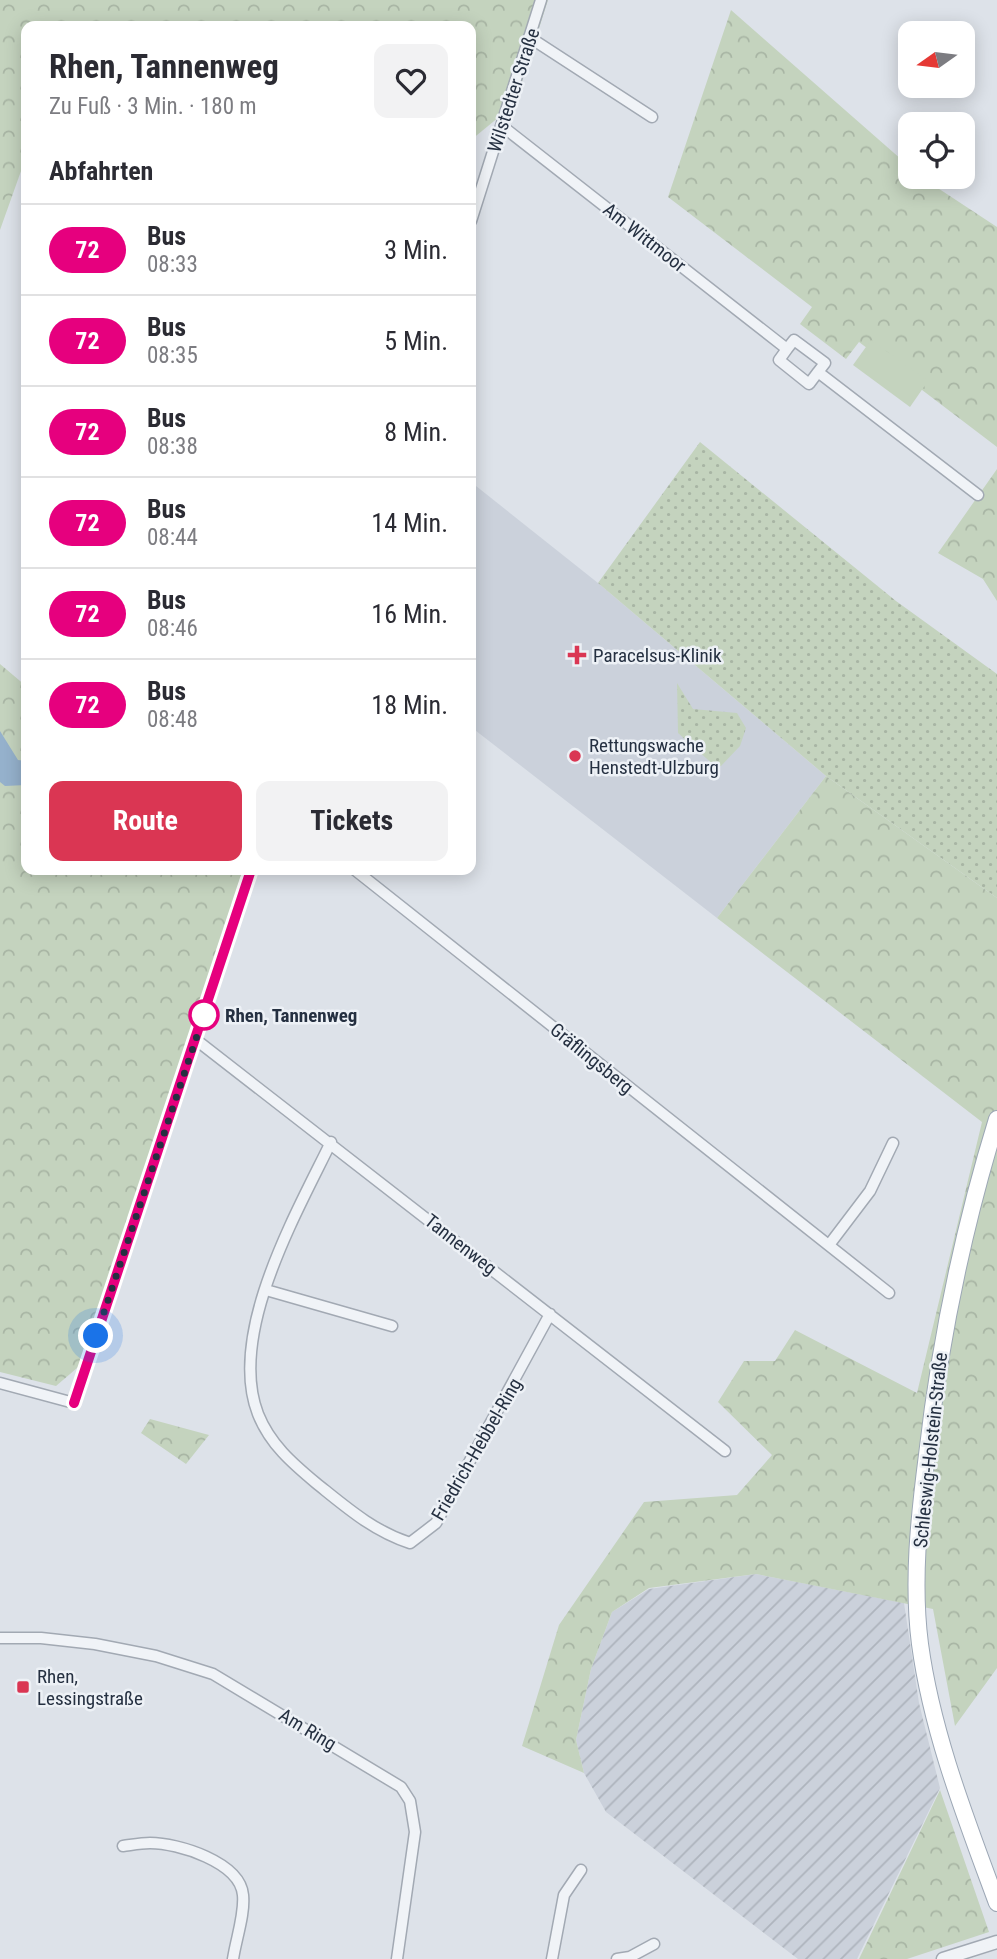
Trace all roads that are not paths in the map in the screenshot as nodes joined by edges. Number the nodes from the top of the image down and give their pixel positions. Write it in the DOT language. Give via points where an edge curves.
graph roads {
  1 [pos="541,0"];
  2 [pos="529,37"];
  3 [pos="652,117"];
  4 [pos="502,126"];
  5 [pos="476,205"];
  6 [pos="787,349"];
  7 [pos="818,372"];
  8 [pos="978,495"];
  9 [pos="249,875"];
  10 [pos="361,875"];
  11 [pos="195,1039"];
  12 [pos="997,1119"];
  13 [pos="331,1142"];
  14 [pos="893,1143"];
  15 [pos="830,1245"];
  16 [pos="266,1290"];
  17 [pos="889,1293"];
  18 [pos="550,1314"];
  19 [pos="392,1326"];
  20 [pos="0,1383"];
  21 [pos="725,1451"];
  22 [pos="0,1638"];
  23 [pos="123,1846"];
  24 [pos="581,1870"];
  25 [pos="997,1903"];
  26 [pos="997,1942"];
  27 [pos="654,1944"];
  28 [pos="233,1959"];
  29 [pos="397,1959"];
  30 [pos="552,1959"];
  31 [pos="617,1959"];
  32 [pos="943,1959"];
  1 -- 2 [label="street, Wilstedter Straße"];
  2 -- 3 [label="street"];
  2 -- 4 [label="street, Wilstedter Straße"];
  4 -- 5 [label="street, Wilstedter Straße"];
  4 -- 6 [label="street, Am Wittmoor"];
  6 -- 7 [label="street, Am Wittmoor" via="794,340 825,363"];
  6 -- 7 [label="street" via="779,360 809,384"];
  7 -- 8 [label="street, Am Wittmoor"];
  9 -- 11 [label="street"];
  10 -- 15 [label="street, Gräflingsberg"];
  11 -- 13 [label="street, Tannenweg"];
  11 -- 20 [label="street" via="74,1403"];
  12 -- 25 [label="main road, Schleswig-Holstein-Straße" via="945,1323 920,1507 917,1597 920,1645 932,1704 961,1806"];
  13 -- 16 [label="street, Friedrich-Hebbel-Ring"];
  13 -- 18 [label="street, Tannenweg"];
  14 -- 15 [label="street" via="870,1191"];
  15 -- 17 [label="street, Gräflingsberg"];
  16 -- 18 [label="street, Friedrich-Hebbel-Ring" via="251,1345 251,1390 261,1422 282,1455 330,1494 381,1534 410,1543 436,1523"];
  16 -- 19 [label="street"];
  18 -- 21 [label="street, Tannenweg"];
  22 -- 29 [label="street, Am Ring" via="41,1638 156,1656 213,1674 401,1787 410,1801 415,1832"];
  23 -- 28 [label="street" via="151,1843 188,1851 232,1871 243,1896"];
  24 -- 30 [label="street" via="564,1895"];
  26 -- 32 [label="street"];
  27 -- 31 [label="street"];
}
